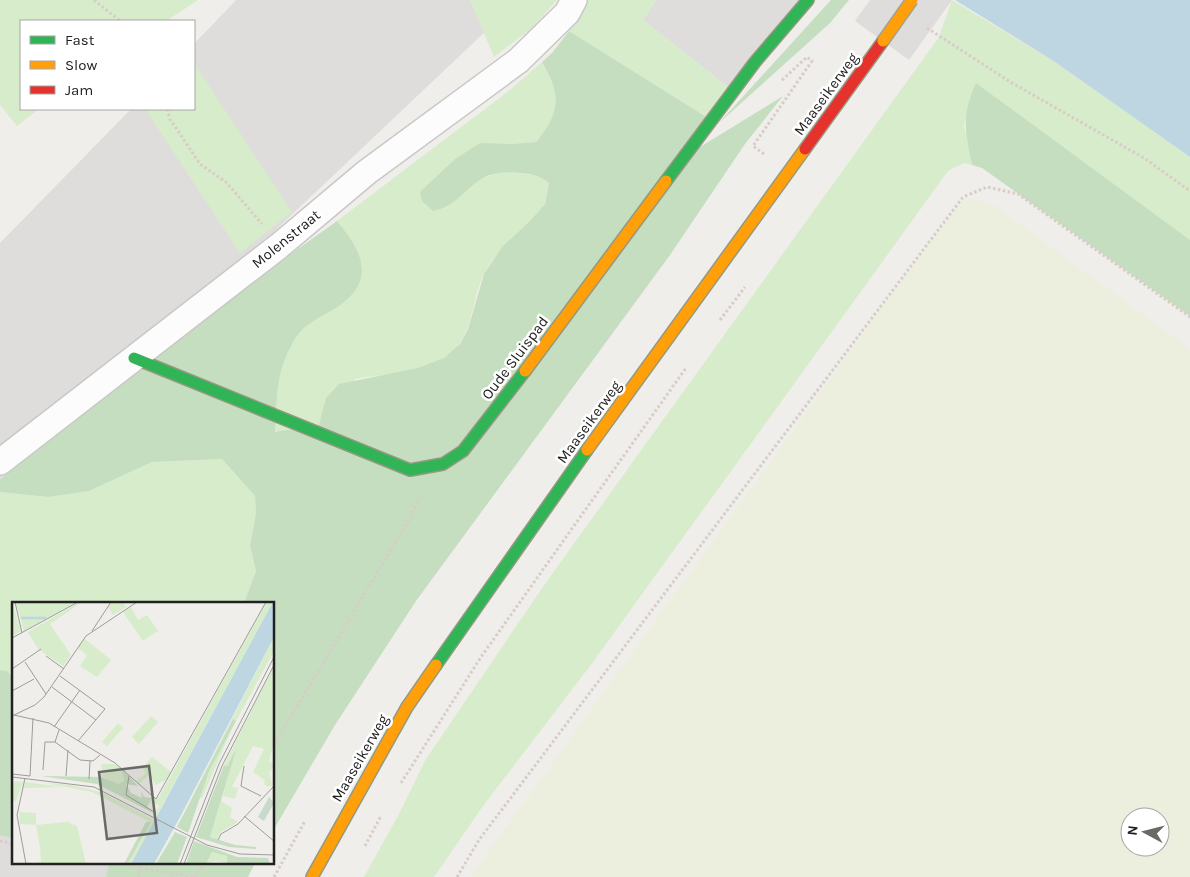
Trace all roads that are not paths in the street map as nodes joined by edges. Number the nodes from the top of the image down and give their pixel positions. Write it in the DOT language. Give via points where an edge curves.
graph roads {
  1 [pos="808,0"];
  2 [pos="912,0"];
  3 [pos="571,6"];
  4 [pos="134,358"];
  5 [pos="0,462"];
  6 [pos="312,877"];
  1 -- 4 [label="main road, Oude Sluispad" via="755,62 470,444 455,459 433,469 410,470"];
  2 -- 6 [label="main road, Maaseikerweg, bridge" via="530,528 407,707"];
  3 -- 4 [label="street, Molenstraat" via="518,61 367,172 279,246"];
  4 -- 5 [label="street, Molenstraat"];
}
